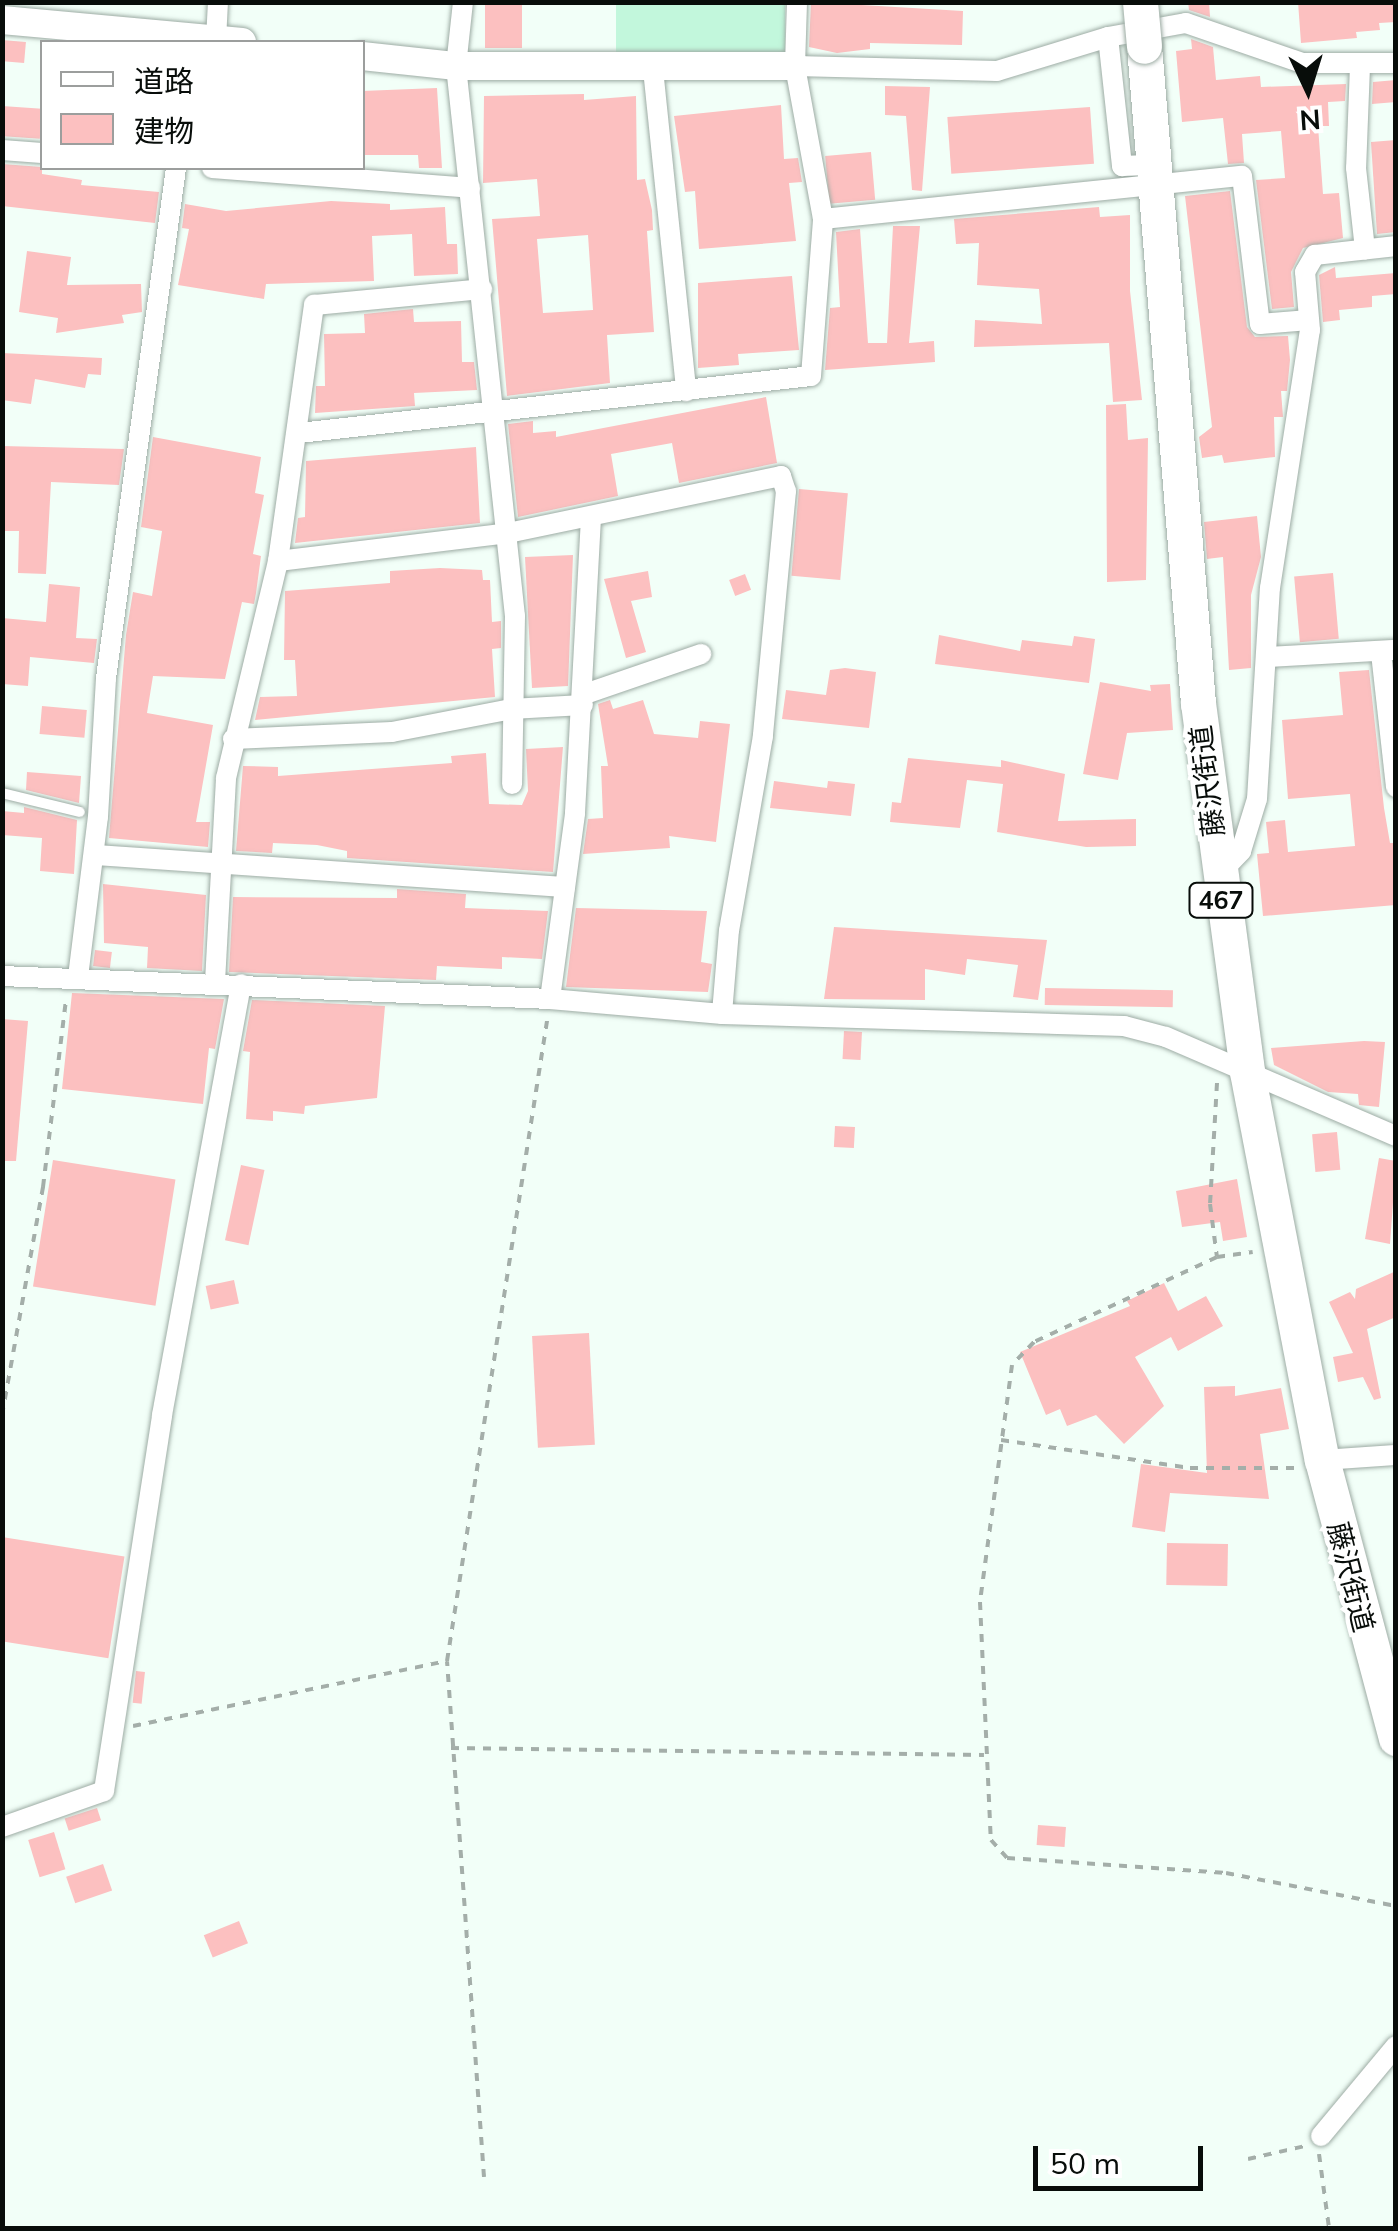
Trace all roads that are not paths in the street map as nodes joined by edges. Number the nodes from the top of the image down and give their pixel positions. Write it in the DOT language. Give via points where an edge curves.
graph roads {
  1 [pos="218,2"];
  2 [pos="463,2"];
  3 [pos="797,2"];
  4 [pos="1140,2"];
  5 [pos="2,20"];
  6 [pos="1108,37"];
  7 [pos="218,40"];
  8 [pos="229,40"];
  9 [pos="365,56"];
  10 [pos="1396,63"];
  11 [pos="456,66"];
  12 [pos="795,66"];
  13 [pos="1360,66"];
  14 [pos="653,69"];
  15 [pos="2,150"];
  16 [pos="40,153"];
  17 [pos="176,170"];
  18 [pos="238,170"];
  19 [pos="1156,173"];
  20 [pos="470,188"];
  21 [pos="823,219"];
  22 [pos="1396,246"];
  23 [pos="1365,250"];
  24 [pos="482,290"];
  25 [pos="1309,320"];
  26 [pos="686,392"];
  27 [pos="492,412"];
  28 [pos="299,433"];
  29 [pos="591,517"];
  30 [pos="508,533"];
  31 [pos="278,562"];
  32 [pos="1389,652"];
  33 [pos="701,654"];
  34 [pos="1268,657"];
  35 [pos="584,699"];
  36 [pos="511,710"];
  37 [pos="234,739"];
  38 [pos="512,784"];
  39 [pos="1396,786"];
  40 [pos="2,792"];
  41 [pos="80,812"];
  42 [pos="95,855"];
  43 [pos="219,860"];
  44 [pos="1218,876"];
  45 [pos="565,887"];
  46 [pos="2,976"];
  47 [pos="74,977"];
  48 [pos="214,982"];
  49 [pos="241,984"];
  50 [pos="550,998"];
  51 [pos="722,1014"];
  52 [pos="1233,1066"];
  53 [pos="1396,1136"];
  54 [pos="1396,1455"];
  55 [pos="1322,1460"];
  56 [pos="1396,1738"];
  57 [pos="2,1827"];
  58 [pos="1396,2046"];
  59 [pos="1321,2136"];
  1 -- 8 [label="street"];
  2 -- 11 [label="street"];
  3 -- 12 [label="street"];
  4 -- 19 [label="highway, 藤沢街道 / 467, bridge"];
  5 -- 7 [label="street"];
  6 -- 12 [label="street" via="996,71"];
  6 -- 13 [label="street" via="1186,23 1302,62"];
  6 -- 19 [label="street" via="1122,166"];
  9 -- 11 [label="street"];
  10 -- 13 [label="street"];
  11 -- 14 [label="street"];
  11 -- 20 [label="street"];
  12 -- 14 [label="street"];
  12 -- 21 [label="street"];
  13 -- 23 [label="street" via="1356,168"];
  14 -- 26 [label="street"];
  15 -- 16 [label="street"];
  17 -- 42 [label="street" via="106,678"];
  18 -- 20 [label="street"];
  19 -- 21 [label="street"];
  19 -- 25 [label="street" via="1242,176 1260,324"];
  19 -- 44 [label="highway, 藤沢街道 / 467"];
  20 -- 24 [label="street"];
  21 -- 26 [label="street" via="811,376"];
  22 -- 23 [label="street"];
  23 -- 25 [label="street" via="1315,255 1305,272"];
  24 -- 27 [label="street"];
  24 -- 28 [label="street" via="314,304"];
  25 -- 34 [label="street" via="1270,588"];
  26 -- 27 [label="street"];
  27 -- 28 [label="street"];
  27 -- 30 [label="street"];
  28 -- 31 [label="street"];
  29 -- 30 [label="street"];
  29 -- 35 [label="street"];
  29 -- 51 [label="street" via="781,476 786,491 763,736 729,930"];
  30 -- 31 [label="street"];
  30 -- 36 [label="street" via="515,616"];
  31 -- 37 [label="street"];
  32 -- 34 [label="street"];
  32 -- 39 [label="street"];
  33 -- 35 [label="street"];
  34 -- 44 [label="street" via="1256,799 1241,850"];
  35 -- 36 [label="street"];
  35 -- 45 [label="street"];
  36 -- 37 [label="street" via="392,732"];
  36 -- 38 [label="street"];
  37 -- 43 [label="street"];
  40 -- 41 [label="lane"];
  42 -- 43 [label="street"];
  42 -- 47 [label="street"];
  43 -- 45 [label="street"];
  43 -- 48 [label="street"];
  44 -- 52 [label="highway, 藤沢街道 / 467"];
  45 -- 50 [label="street"];
  46 -- 47 [label="street"];
  47 -- 48 [label="street"];
  48 -- 49 [label="street"];
  49 -- 50 [label="street"];
  49 -- 57 [label="street" via="165,1396 104,1791"];
  50 -- 51 [label="street"];
  51 -- 52 [label="street" via="1124,1026"];
  52 -- 53 [label="street"];
  52 -- 55 [label="highway, 藤沢街道 / 467"];
  54 -- 55 [label="street"];
  55 -- 56 [label="highway, 藤沢街道 / 467"];
  58 -- 59 [label="street"];
}
